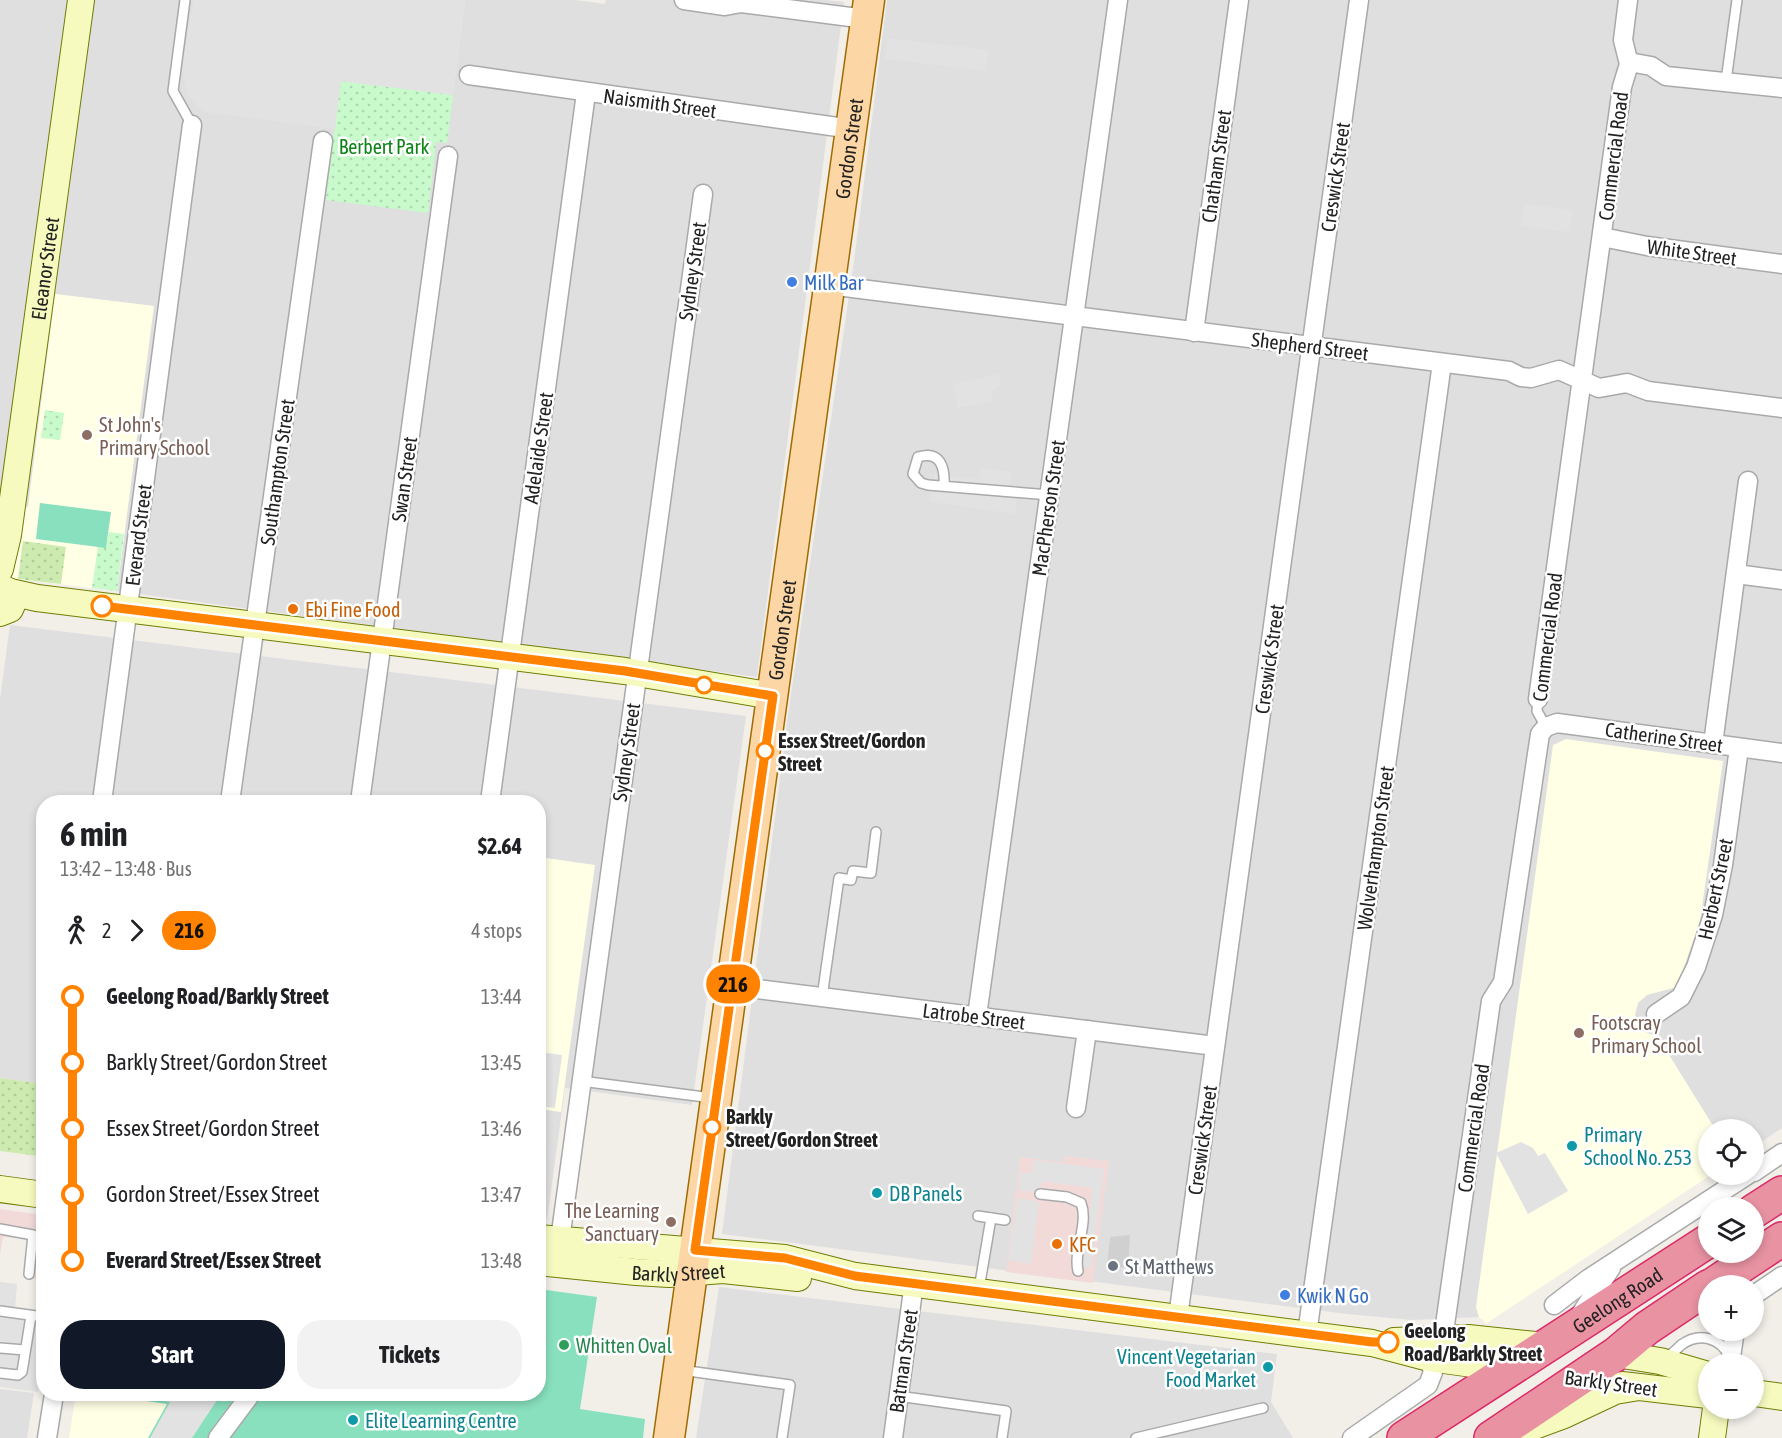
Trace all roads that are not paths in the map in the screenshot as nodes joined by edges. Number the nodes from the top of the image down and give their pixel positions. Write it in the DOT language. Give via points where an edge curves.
graph roads {
  1 [pos="81,0"];
  2 [pos="185,0"];
  3 [pos="684,0"];
  4 [pos="1118,0"];
  5 [pos="1239,0"];
  6 [pos="1359,0"];
  7 [pos="1628,0"];
  8 [pos="1737,0"];
  9 [pos="725,3"];
  10 [pos="868,10"];
  11 [pos="1629,62"];
  12 [pos="468,75"];
  13 [pos="1726,81"];
  14 [pos="1782,88"];
  15 [pos="586,93"];
  16 [pos="192,125"];
  17 [pos="852,129"];
  18 [pos="323,141"];
  19 [pos="448,156"];
  20 [pos="703,194"];
  21 [pos="1602,237"];
  22 [pos="1782,264"];
  23 [pos="829,285"];
  24 [pos="1074,316"];
  25 [pos="1194,332"];
  26 [pos="1312,347"];
  27 [pos="1442,363"];
  28 [pos="1582,381"];
  29 [pos="1782,408"];
  30 [pos="1748,482"];
  31 [pos="944,486"];
  32 [pos="1050,495"];
  33 [pos="1736,574"];
  34 [pos="1782,580"];
  35 [pos="4,600"];
  36 [pos="128,616"];
  37 [pos="254,632"];
  38 [pos="381,648"];
  39 [pos="508,664"];
  40 [pos="636,680"];
  41 [pos="760,694"];
  42 [pos="1538,699"];
  43 [pos="1546,727"];
  44 [pos="1713,744"];
  45 [pos="1739,747"];
  46 [pos="1782,753"];
  47 [pos="103,795"];
  48 [pos="231,795"];
  49 [pos="361,795"];
  50 [pos="491,795"];
  51 [pos="876,832"];
  52 [pos="733,986"];
  53 [pos="822,997"];
  54 [pos="1656,1014"];
  55 [pos="977,1016"];
  56 [pos="1087,1030"];
  57 [pos="1215,1046"];
  58 [pos="580,1081"];
  59 [pos="716,1099"];
  60 [pos="1076,1108"];
  61 [pos="1782,1153"];
  62 [pos="1764,1165"];
  63 [pos="0,1173"];
  64 [pos="36,1178"];
  65 [pos="1733,1185"];
  66 [pos="0,1189"];
  67 [pos="1782,1193"];
  68 [pos="36,1194"];
  69 [pos="1040,1194"];
  70 [pos="1716,1197"];
  71 [pos="1764,1205"];
  72 [pos="1698,1209"];
  73 [pos="978,1216"];
  74 [pos="991,1218"];
  75 [pos="1005,1220"];
  76 [pos="0,1229"];
  77 [pos="549,1239"];
  78 [pos="1782,1239"];
  79 [pos="1764,1245"];
  80 [pos="694,1261"];
  81 [pos="1615,1261"];
  82 [pos="546,1263"];
  83 [pos="1709,1263"];
  84 [pos="1712,1263"];
  85 [pos="1078,1271"];
  86 [pos="29,1274"];
  87 [pos="1782,1276"];
  88 [pos="914,1283"];
  89 [pos="1764,1288"];
  90 [pos="979,1292"];
  91 [pos="0,1311"];
  92 [pos="32,1316"];
  93 [pos="36,1316"];
  94 [pos="1178,1317"];
  95 [pos="1557,1326"];
  96 [pos="1307,1334"];
  97 [pos="0,1348"];
  98 [pos="1436,1348"];
  99 [pos="25,1350"];
  100 [pos="1726,1353"];
  101 [pos="1616,1354"];
  102 [pos="1651,1359"];
  103 [pos="679,1370"];
  104 [pos="1509,1370"];
  105 [pos="0,1373"];
  106 [pos="1698,1373"];
  107 [pos="1639,1387"];
  108 [pos="1565,1388"];
  109 [pos="1698,1394"];
  110 [pos="1764,1394"];
  111 [pos="898,1396"];
  112 [pos="1782,1397"];
  113 [pos="53,1401"];
  114 [pos="246,1401"];
  115 [pos="1263,1408"];
  116 [pos="1715,1419"];
  117 [pos="1533,1432"];
  118 [pos="47,1438"];
  119 [pos="218,1438"];
  120 [pos="669,1438"];
  121 [pos="782,1438"];
  122 [pos="893,1438"];
  123 [pos="1002,1438"];
  124 [pos="1136,1438"];
  125 [pos="1352,1438"];
  126 [pos="1404,1438"];
  127 [pos="1491,1438"];
  128 [pos="1501,1438"];
  129 [pos="1712,1438"];
  1 -- 35 [label="street, Eleanor Street" via="8,535"];
  2 -- 16 [label="lane" via="173,91"];
  3 -- 9 [label="street"];
  4 -- 24 [label="street, MacPherson Street"];
  5 -- 25 [label="street, Chatham Street"];
  6 -- 26 [label="street, Creswick Street"];
  7 -- 11 [label="street, Commercial Road" via="1623,40"];
  8 -- 13 [label="lane"];
  9 -- 10 [label="street"];
  10 -- 17 [label="main road, Gordon Street"];
  11 -- 13 [label="street" via="1651,66 1666,76"];
  11 -- 21 [label="street, Commercial Road" via="1622,82"];
  12 -- 15 [label="street, Naismith Street"];
  13 -- 14 [label="street"];
  15 -- 17 [label="street, Naismith Street"];
  15 -- 39 [label="street, Adelaide Street"];
  16 -- 36 [label="street, Everard Street"];
  17 -- 23 [label="main road, Gordon Street"];
  18 -- 37 [label="street, Southampton Street"];
  19 -- 38 [label="street, Swan Street"];
  20 -- 40 [label="street, Sydney Street"];
  21 -- 22 [label="street, White Street"];
  21 -- 28 [label="street, Commercial Road"];
  23 -- 24 [label="street, Shepherd Street"];
  23 -- 41 [label="main road, Gordon Street" via="789,564"];
  24 -- 25 [label="street, Shepherd Street"];
  24 -- 32 [label="street, MacPherson Street"];
  25 -- 26 [label="street, Shepherd Street"];
  26 -- 27 [label="street, Shepherd Street"];
  26 -- 57 [label="street, Creswick Street"];
  27 -- 28 [label="street, Shepherd Street" via="1509,371 1528,378 1559,370"];
  27 -- 96 [label="street, Wolverhampton Street"];
  28 -- 29 [label="street, Shepherd Street" via="1601,389 1630,384 1648,391"];
  28 -- 42 [label="street, Commercial Road"];
  30 -- 33 [label="street"];
  31 -- 32 [label="lane"];
  32 -- 55 [label="street, MacPherson Street"];
  33 -- 34 [label="street"];
  33 -- 44 [label="street"];
  35 -- 36 [label="street"];
  36 -- 37 [label="street"];
  36 -- 47 [label="street, Everard Street"];
  37 -- 38 [label="street"];
  37 -- 48 [label="street, Southampton Street"];
  38 -- 39 [label="street"];
  38 -- 49 [label="street, Swan Street"];
  39 -- 40 [label="street"];
  39 -- 50 [label="street, Adelaide Street"];
  40 -- 41 [label="street"];
  40 -- 58 [label="street, Sydney Street"];
  41 -- 52 [label="main road, Gordon Street"];
  42 -- 43 [label="lane, Commercial Road" via="1538,714"];
  43 -- 44 [label="street, Catherine Street" via="1557,723"];
  43 -- 98 [label="street, Commercial Road" via="1537,743 1503,982 1491,1001"];
  44 -- 45 [label="street, Catherine Street"];
  45 -- 46 [label="street, Catherine Street"];
  45 -- 54 [label="street, Herbert Street" via="1723,865 1710,925 1682,997"];
  51 -- 53 [label="lane" via="871,873 853,871 851,879 839,878"];
  52 -- 53 [label="street, Latrobe Street"];
  52 -- 59 [label="main road, Gordon Street"];
  53 -- 55 [label="street, Latrobe Street"];
  55 -- 56 [label="street, Latrobe Street"];
  56 -- 57 [label="street, Latrobe Street"];
  56 -- 60 [label="street"];
  57 -- 94 [label="street, Creswick Street"];
  58 -- 59 [label="lane"];
  58 -- 77 [label="street, Sydney Street"];
  59 -- 80 [label="main road, Gordon Street"];
  61 -- 62 [label="street"];
  63 -- 64 [label="street"];
  65 -- 70 [label="street"];
  66 -- 68 [label="street"];
  67 -- 71 [label="highway"];
  69 -- 85 [label="lane" via="1081,1203"];
  72 -- 81 [label="street"];
  73 -- 74 [label="lane"];
  74 -- 75 [label="lane"];
  74 -- 90 [label="lane"];
  76 -- 86 [label="lane" via="33,1235"];
  77 -- 80 [label="street, Barkly Street"];
  78 -- 79 [label="highway, Geelong Road"];
  80 -- 82 [label="street, Barkly Street" via="636,1272"];
  80 -- 88 [label="street, Barkly Street" via="785,1258 855,1276"];
  80 -- 103 [label="main road, Gordon Street"];
  81 -- 95 [label="street"];
  81 -- 95 [label="street"];
  83 -- 95 [label="highway, Geelong Road"];
  84 -- 101 [label="highway, Geelong Road"];
  87 -- 89 [label="street"];
  88 -- 90 [label="street, Barkly Street"];
  88 -- 111 [label="street, Batman Street"];
  90 -- 94 [label="street, Barkly Street"];
  91 -- 92 [label="lane"];
  92 -- 93 [label="lane"];
  92 -- 99 [label="lane"];
  94 -- 96 [label="street, Barkly Street"];
  95 -- 98 [label="street, Barkly Street" via="1468,1338"];
  95 -- 101 [label="highway, Barkly Street"];
  95 -- 104 [label="highway, Geelong Road"];
  96 -- 98 [label="street, Barkly Street"];
  97 -- 99 [label="lane"];
  98 -- 104 [label="street, Barkly Street"];
  98 -- 125 [label="street" via="1433,1372 1425,1387"];
  99 -- 105 [label="lane" via="22,1372"];
  100 -- 102 [label="lane" via="1722,1345 1704,1337 1688,1341 1670,1355"];
  101 -- 102 [label="street, Barkly Street"];
  101 -- 108 [label="highway, Geelong Road"];
  102 -- 106 [label="street, Barkly Street"];
  103 -- 120 [label="main road, Gordon Street"];
  103 -- 121 [label="lane" via="790,1385"];
  104 -- 108 [label="highway, Barkly Street"];
  104 -- 126 [label="highway, Geelong Road"];
  107 -- 108 [label="street, Barkly Street"];
  107 -- 109 [label="street, Barkly Street"];
  107 -- 117 [label="street" via="1615,1391"];
  108 -- 117 [label="street, Geelong Road"];
  108 -- 127 [label="highway, Geelong Road"];
  110 -- 112 [label="street"];
  111 -- 122 [label="street, Batman Street"];
  111 -- 123 [label="lane" via="1006,1411"];
  113 -- 118 [label="street"];
  114 -- 119 [label="street"];
  115 -- 124 [label="lane"];
  116 -- 129 [label="street"];
  117 -- 128 [label="street"];
}
